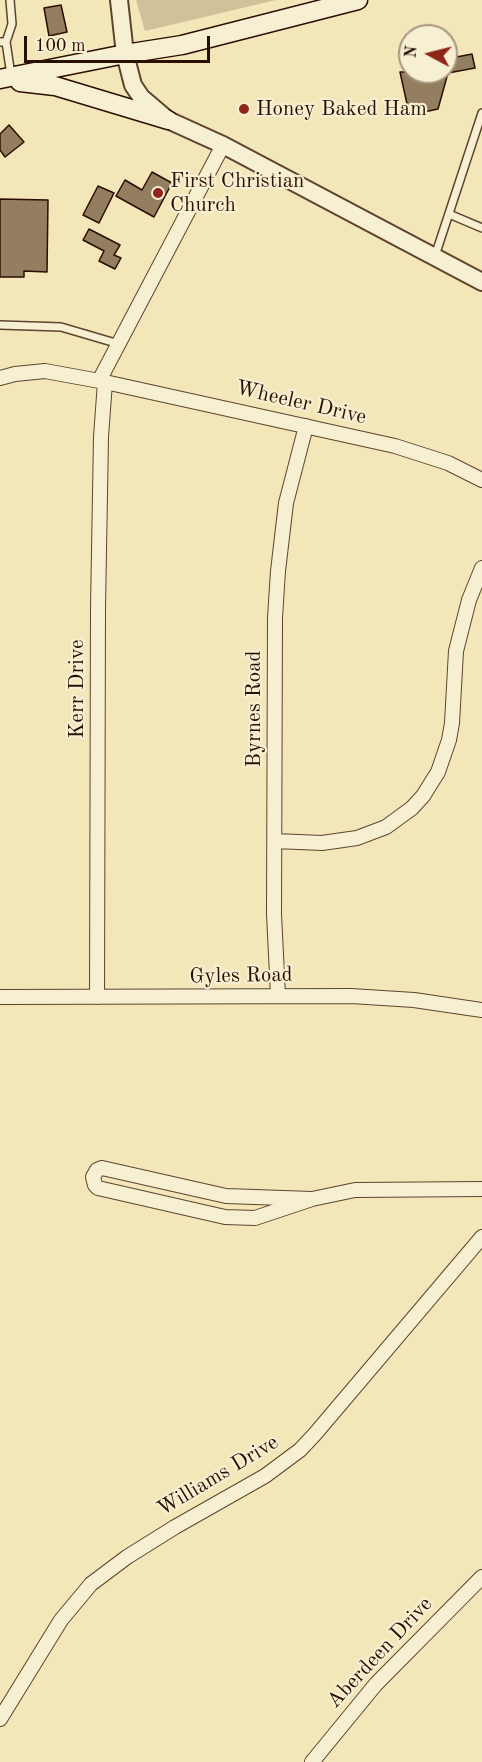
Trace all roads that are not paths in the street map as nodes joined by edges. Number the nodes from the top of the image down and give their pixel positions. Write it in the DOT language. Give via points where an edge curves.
graph roads {
  1 [pos="10,0"];
  2 [pos="119,0"];
  3 [pos="358,0"];
  4 [pos="3,42"];
  5 [pos="125,54"];
  6 [pos="4,79"];
  7 [pos="482,113"];
  8 [pos="168,120"];
  9 [pos="223,145"];
  10 [pos="449,213"];
  11 [pos="482,228"];
  12 [pos="434,258"];
  13 [pos="482,282"];
  14 [pos="0,325"];
  15 [pos="119,345"];
  16 [pos="0,378"];
  17 [pos="102,381"];
  18 [pos="306,426"];
  19 [pos="482,480"];
  20 [pos="482,568"];
  21 [pos="275,841"];
  22 [pos="278,995"];
  23 [pos="0,997"];
  24 [pos="97,997"];
  25 [pos="482,1010"];
  26 [pos="482,1189"];
  27 [pos="312,1198"];
  28 [pos="482,1238"];
  29 [pos="482,1577"];
  30 [pos="0,1719"];
  31 [pos="312,1762"];
  1 -- 4 [label="lane" via="12,24"];
  2 -- 5 [label="street"];
  3 -- 5 [label="main road" via="182,45"];
  4 -- 6 [label="lane"];
  5 -- 6 [label="main road"];
  5 -- 8 [label="street" via="133,85"];
  6 -- 8 [label="main road" via="55,86"];
  7 -- 10 [label="lane"];
  8 -- 9 [label="street"];
  9 -- 12 [label="street"];
  9 -- 15 [label="street, Kerr Drive"];
  10 -- 11 [label="lane"];
  10 -- 12 [label="lane"];
  12 -- 13 [label="street"];
  14 -- 15 [label="lane" via="61,327"];
  15 -- 17 [label="street, Kerr Drive"];
  16 -- 17 [label="street, Wheeler Drive" via="45,371"];
  17 -- 18 [label="street, Wheeler Drive"];
  17 -- 24 [label="street, Kerr Drive"];
  18 -- 19 [label="street, Wheeler Drive" via="395,446 448,463"];
  18 -- 21 [label="street, Byrnes Road" via="286,503 278,571"];
  20 -- 21 [label="street" via="456,651 449,740 428,790 406,813 357,838 322,843"];
  21 -- 22 [label="street, Byrnes Road"];
  22 -- 24 [label="street, Gyles Road"];
  22 -- 25 [label="street, Gyles Road" via="414,1000"];
  23 -- 24 [label="street, Gyles Road"];
  26 -- 27 [label="street" via="355,1190"];
  27 -- 27 [label="street" via="226,1196 106,1168 97,1170 93,1177 98,1188 243,1219 268,1215"];
  28 -- 30 [label="street, Williams Drive" via="300,1450 265,1476 127,1557 91,1584 61,1620"];
  29 -- 31 [label="street, Aberdeen Drive" via="376,1684"];
}
